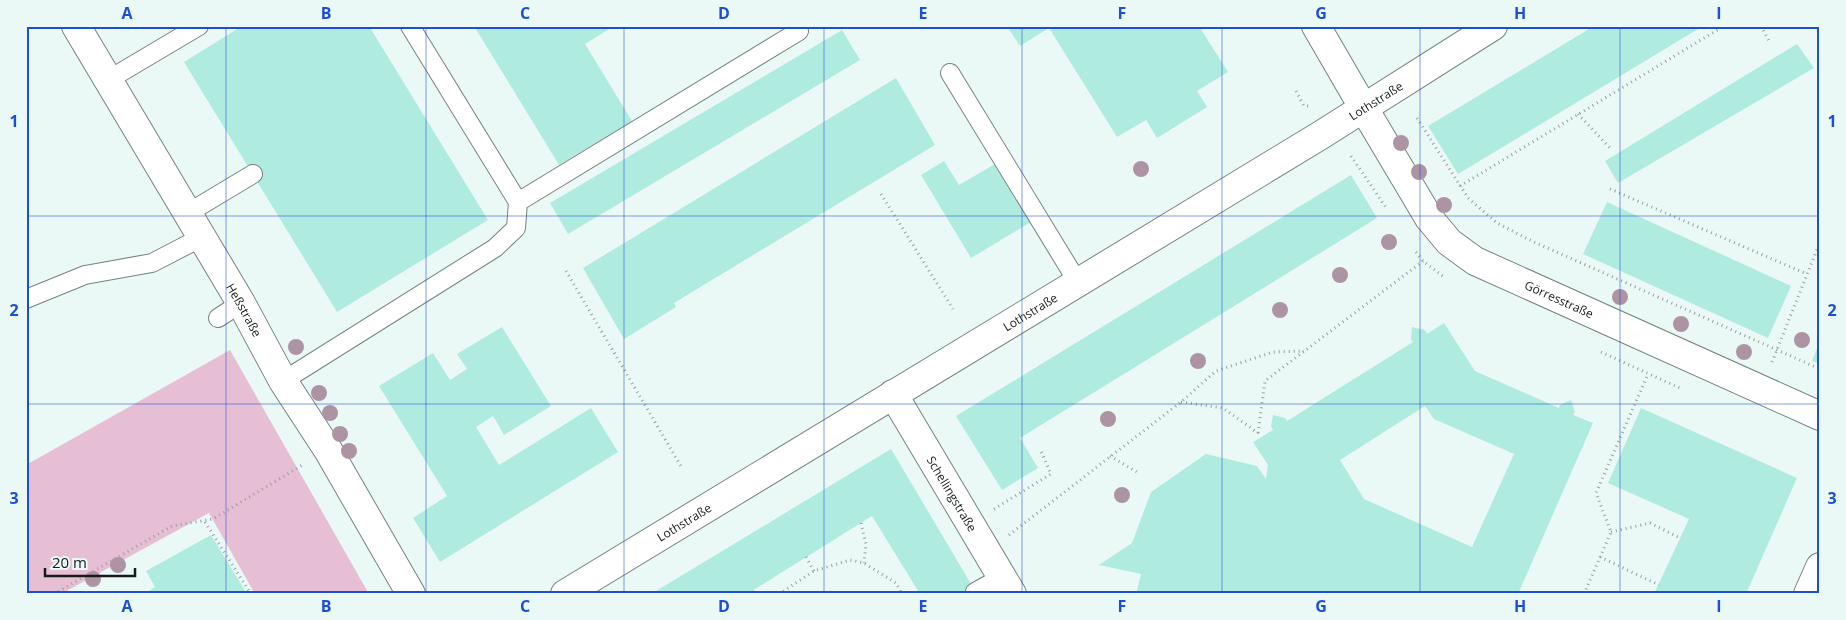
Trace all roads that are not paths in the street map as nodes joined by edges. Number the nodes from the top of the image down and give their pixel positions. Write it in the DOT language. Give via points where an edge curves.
graph roads {
  1 [pos="76,26"];
  2 [pos="199,26"];
  3 [pos="410,26"];
  4 [pos="1316,26"];
  5 [pos="1493,26"];
  6 [pos="799,31"];
  7 [pos="950,73"];
  8 [pos="108,80"];
  9 [pos="1363,107"];
  10 [pos="253,174"];
  11 [pos="518,202"];
  12 [pos="188,213"];
  13 [pos="202,237"];
  14 [pos="1077,281"];
  15 [pos="26,298"];
  16 [pos="241,303"];
  17 [pos="218,318"];
  18 [pos="283,381"];
  19 [pos="893,394"];
  20 [pos="1820,416"];
  21 [pos="1820,566"];
  22 [pos="1007,586"];
  23 [pos="975,592"];
  24 [pos="411,594"];
  25 [pos="565,594"];
  26 [pos="1808,594"];
  1 -- 8 [label="street, Heßstraße"];
  2 -- 8 [label="lane"];
  3 -- 11 [label="lane"];
  4 -- 9 [label="street, Görresstraße"];
  5 -- 9 [label="street, Lothstraße"];
  6 -- 11 [label="lane"];
  7 -- 14 [label="lane"];
  8 -- 12 [label="street, Heßstraße"];
  9 -- 14 [label="street, Lothstraße"];
  9 -- 20 [label="street, Görresstraße" via="1429,218 1449,242 1468,256"];
  10 -- 12 [label="lane"];
  11 -- 18 [label="lane" via="516,228 495,248"];
  12 -- 13 [label="street, Heßstraße"];
  13 -- 15 [label="lane" via="152,263 85,275"];
  13 -- 16 [label="street, Heßstraße"];
  14 -- 19 [label="street, Lothstraße"];
  16 -- 17 [label="lane"];
  16 -- 18 [label="street, Heßstraße"];
  18 -- 24 [label="street, Heßstraße" via="328,450"];
  19 -- 22 [label="street, Schellingstraße"];
  19 -- 25 [label="street, Lothstraße"];
  21 -- 26 [label="street"];
  22 -- 23 [label="lane"];
}
